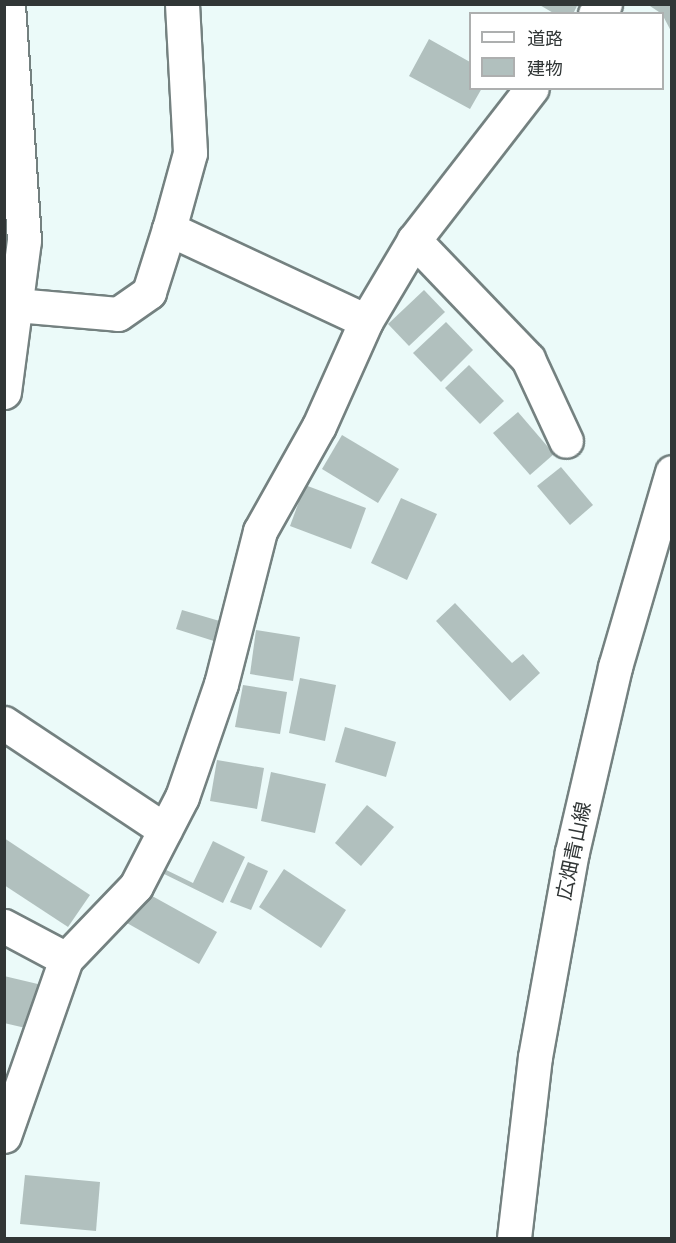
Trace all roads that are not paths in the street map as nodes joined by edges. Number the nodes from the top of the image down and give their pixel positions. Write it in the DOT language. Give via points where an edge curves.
graph roads {
  1 [pos="8,4"];
  2 [pos="182,4"];
  3 [pos="530,90"];
  4 [pos="169,229"];
  5 [pos="414,240"];
  6 [pos="16,305"];
  7 [pos="366,321"];
  8 [pos="4,392"];
  9 [pos="566,441"];
  10 [pos="672,472"];
  11 [pos="4,723"];
  12 [pos="165,830"];
  13 [pos="4,926"];
  14 [pos="66,959"];
  15 [pos="4,1136"];
  16 [pos="514,1239"];
  1 -- 6 [label="street" via="24,240"];
  2 -- 4 [label="street" via="190,153"];
  3 -- 5 [label="street"];
  4 -- 6 [label="street" via="149,292 118,314"];
  4 -- 7 [label="street"];
  5 -- 7 [label="street"];
  5 -- 9 [label="street" via="528,360"];
  6 -- 8 [label="street"];
  7 -- 12 [label="street" via="319,426 260,531 221,684"];
  10 -- 16 [label="street, 広畑青山線" via="615,667 572,852 535,1058"];
  11 -- 12 [label="street"];
  12 -- 14 [label="street" via="135,886"];
  13 -- 14 [label="street"];
  14 -- 15 [label="street"];
}
